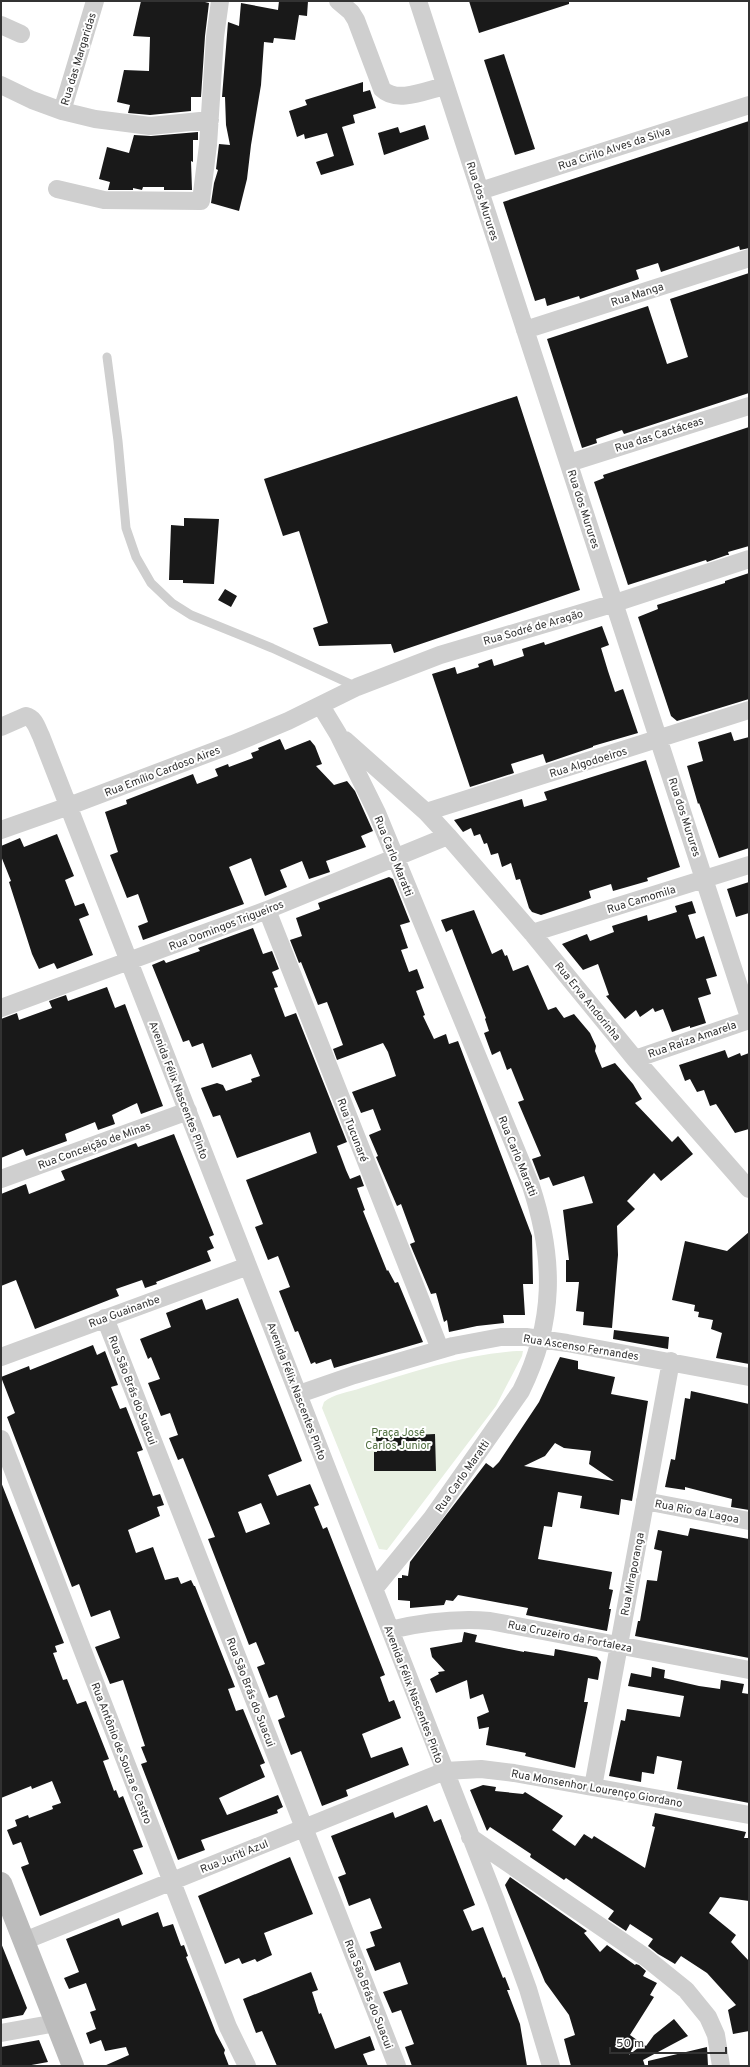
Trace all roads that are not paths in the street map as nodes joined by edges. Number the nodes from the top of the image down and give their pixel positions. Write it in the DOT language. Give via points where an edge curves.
graph roads {
  1 [pos="95,1"];
  2 [pos="220,1"];
  3 [pos="338,1"];
  4 [pos="418,1"];
  5 [pos="1,25"];
  6 [pos="21,34"];
  7 [pos="1,85"];
  8 [pos="445,86"];
  9 [pos="749,105"];
  10 [pos="62,111"];
  11 [pos="210,120"];
  12 [pos="57,189"];
  13 [pos="480,191"];
  14 [pos="749,258"];
  15 [pos="525,330"];
  16 [pos="106,357"];
  17 [pos="749,406"];
  18 [pos="569,463"];
  19 [pos="749,559"];
  20 [pos="615,603"];
  21 [pos="357,687"];
  22 [pos="321,706"];
  23 [pos="749,710"];
  24 [pos="1,727"];
  25 [pos="338,734"];
  26 [pos="660,739"];
  27 [pos="69,806"];
  28 [pos="426,812"];
  29 [pos="1,830"];
  30 [pos="448,836"];
  31 [pos="394,857"];
  32 [pos="749,865"];
  33 [pos="705,879"];
  34 [pos="267,910"];
  35 [pos="532,933"];
  36 [pos="130,961"];
  37 [pos="1,1008"];
  38 [pos="749,1017"];
  39 [pos="749,1020"];
  40 [pos="635,1059"];
  41 [pos="188,1111"];
  42 [pos="1,1179"];
  43 [pos="747,1184"];
  44 [pos="248,1266"];
  45 [pos="105,1318"];
  46 [pos="542,1339"];
  47 [pos="440,1349"];
  48 [pos="1,1357"];
  49 [pos="671,1361"];
  50 [pos="749,1377"];
  51 [pos="299,1394"];
  52 [pos="1,1439"];
  53 [pos="645,1501"];
  54 [pos="749,1521"];
  55 [pos="374,1589"];
  56 [pos="390,1630"];
  57 [pos="618,1646"];
  58 [pos="749,1670"];
  59 [pos="444,1771"];
  60 [pos="593,1787"];
  61 [pos="749,1815"];
  62 [pos="305,1828"];
  63 [pos="470,1837"];
  64 [pos="171,1882"];
  65 [pos="2,1887"];
  66 [pos="24,1941"];
  67 [pos="56,2023"];
  68 [pos="1,2033"];
  69 [pos="73,2066"];
  70 [pos="247,2066"];
  71 [pos="397,2066"];
  72 [pos="551,2066"];
  73 [pos="721,2066"];
  1 -- 10 [label="street, Rua das Margaridas"];
  2 -- 11 [label="street" via="214,37"];
  3 -- 8 [label="street" via="356,20 382,89 386,93 391,96 402,96"];
  4 -- 8 [label="street, Rua dos Murures"];
  5 -- 6 [label="street"];
  7 -- 10 [label="street"];
  8 -- 13 [label="street, Rua dos Murures"];
  9 -- 13 [label="street, Rua Cirilo Alves da Silva"];
  10 -- 11 [label="street, Rua das Margaridas" via="95,119 150,126"];
  11 -- 12 [label="street" via="201,201 104,200"];
  13 -- 15 [label="street, Rua dos Murures"];
  14 -- 15 [label="street, Rua Manga"];
  15 -- 18 [label="street, Rua dos Murures"];
  16 -- 21 [label="lane" via="118,441 126,528 136,557 151,583 172,603 191,615"];
  17 -- 18 [label="street, Rua das Cactáceas"];
  18 -- 20 [label="street, Rua dos Murures"];
  19 -- 20 [label="street, Rua Sodré de Aragão"];
  20 -- 21 [label="street, Rua Sodré de Aragão" via="440,654"];
  20 -- 26 [label="street, Rua dos Murures"];
  21 -- 22 [label="street, Rua Sodré de Aragão"];
  22 -- 25 [label="street, Rua Carlo Maratti"];
  22 -- 27 [label="street, Rua Emílio Cardoso Aires" via="233,744"];
  23 -- 26 [label="street, Rua Algodoeiros"];
  24 -- 27 [label="street, Avenida Félix Nascentes Pinto" via="26,716 34,720"];
  25 -- 28 [label="street"];
  25 -- 31 [label="street, Rua Carlo Maratti" via="377,813"];
  26 -- 28 [label="street, Rua Algodoeiros"];
  26 -- 33 [label="street, Rua dos Murures"];
  27 -- 29 [label="street, Rua Emílio Cardoso Aires"];
  27 -- 36 [label="street, Avenida Félix Nascentes Pinto"];
  28 -- 30 [label="street, Rua Erva Andorinha"];
  30 -- 31 [label="street, Rua Domingos Trigueiros"];
  30 -- 35 [label="street, Rua Erva Andorinha"];
  31 -- 34 [label="street, Rua Domingos Trigueiros"];
  31 -- 46 [label="street, Rua Carlo Maratti" via="528,1179 542,1219 546,1244 547,1295"];
  32 -- 33 [label="street, Rua Camomila"];
  33 -- 35 [label="street, Rua Camomila"];
  33 -- 38 [label="street, Rua dos Murures"];
  34 -- 36 [label="street, Rua Domingos Trigueiros"];
  34 -- 47 [label="street, Rua Tucunaré"];
  35 -- 40 [label="street, Rua Erva Andorinha"];
  36 -- 37 [label="street, Rua Domingos Trigueiros"];
  36 -- 41 [label="street, Avenida Félix Nascentes Pinto"];
  39 -- 40 [label="street, Rua Raiza Amarela"];
  40 -- 43 [label="street, Rua Erva Andorinha"];
  41 -- 42 [label="street, Rua Conceição de Minas"];
  41 -- 44 [label="street, Avenida Félix Nascentes Pinto"];
  44 -- 45 [label="street, Rua Guainanbe"];
  44 -- 51 [label="street, Avenida Félix Nascentes Pinto"];
  45 -- 48 [label="street, Rua Guainanbe"];
  45 -- 62 [label="street, Rua São Brás do Suacui"];
  46 -- 47 [label="street, Rua Ascenso Fernandes" via="501,1337"];
  46 -- 49 [label="street, Rua Ascenso Fernandes"];
  46 -- 55 [label="street, Rua Carlo Maratti" via="521,1391 432,1518"];
  47 -- 51 [label="street, Rua Ascenso Fernandes"];
  49 -- 50 [label="street, Rua Ascenso Fernandes"];
  49 -- 53 [label="street, Rua Miraporanga"];
  51 -- 55 [label="street, Avenida Félix Nascentes Pinto"];
  52 -- 64 [label="street, Rua Antônio de Souza e Castro"];
  53 -- 54 [label="street, Rua Rio da Lagoa"];
  53 -- 57 [label="street, Rua Miraporanga"];
  55 -- 56 [label="street, Avenida Félix Nascentes Pinto"];
  56 -- 57 [label="street, Rua Cruzeiro da Fortaleza" via="447,1620 490,1620"];
  56 -- 59 [label="street, Avenida Félix Nascentes Pinto"];
  57 -- 58 [label="street, Rua Cruzeiro da Fortaleza"];
  57 -- 60 [label="street, Rua Miraporanga"];
  59 -- 60 [label="street, Rua Monsenhor Lourenço Giordano" via="494,1771"];
  59 -- 62 [label="street, Rua Juriti Azul"];
  59 -- 63 [label="street, Avenida Félix Nascentes Pinto"];
  60 -- 61 [label="street, Rua Monsenhor Lourenço Giordano"];
  62 -- 64 [label="street, Rua Juriti Azul"];
  62 -- 71 [label="street, Rua São Brás do Suacui"];
  63 -- 72 [label="street, Avenida Félix Nascentes Pinto" via="528,1989"];
  63 -- 73 [label="street" via="639,1952 686,1990 708,2017 716,2035"];
  64 -- 66 [label="street, Rua Juriti Azul"];
  64 -- 70 [label="street, Rua Antônio de Souza e Castro" via="228,2027"];
  65 -- 66 [label="main road"];
  66 -- 67 [label="main road"];
  67 -- 68 [label="street"];
  67 -- 69 [label="main road"];
}
